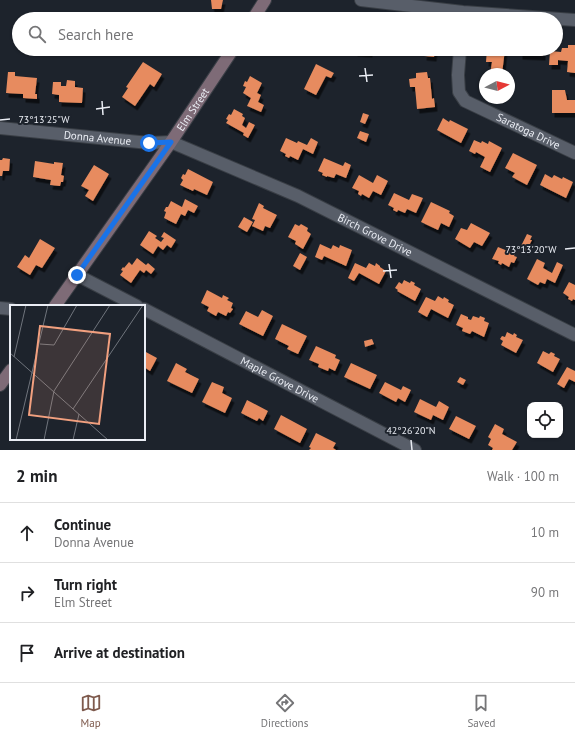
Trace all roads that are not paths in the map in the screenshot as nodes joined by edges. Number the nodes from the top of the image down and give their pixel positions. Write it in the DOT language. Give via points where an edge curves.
graph roads {
  1 [pos="265,0"];
  2 [pos="361,0"];
  3 [pos="257,12"];
  4 [pos="437,12"];
  5 [pos="563,20"];
  6 [pos="575,20"];
  7 [pos="228,56"];
  8 [pos="459,56"];
  9 [pos="0,128"];
  10 [pos="171,142"];
  11 [pos="575,153"];
  12 [pos="77,275"];
  13 [pos="57,305"];
  14 [pos="135,305"];
  15 [pos="0,308"];
  16 [pos="10,309"];
  17 [pos="145,310"];
  18 [pos="575,335"];
  19 [pos="10,371"];
  20 [pos="0,385"];
  21 [pos="415,450"];
  1 -- 3 [label="street"];
  2 -- 4 [label="street"];
  5 -- 6 [label="street"];
  7 -- 10 [label="street, Elm Street"];
  8 -- 11 [label="street, Saratoga Drive" via="459,92 466,101"];
  9 -- 10 [label="street, Donna Avenue" via="149,143"];
  10 -- 12 [label="street, Elm Street"];
  10 -- 18 [label="street, Birch Grove Drive" via="298,196"];
  12 -- 13 [label="street, Elm Street"];
  12 -- 14 [label="street"];
  15 -- 16 [label="street"];
  17 -- 21 [label="street, Maple Grove Drive"];
  19 -- 20 [label="street"];
}
